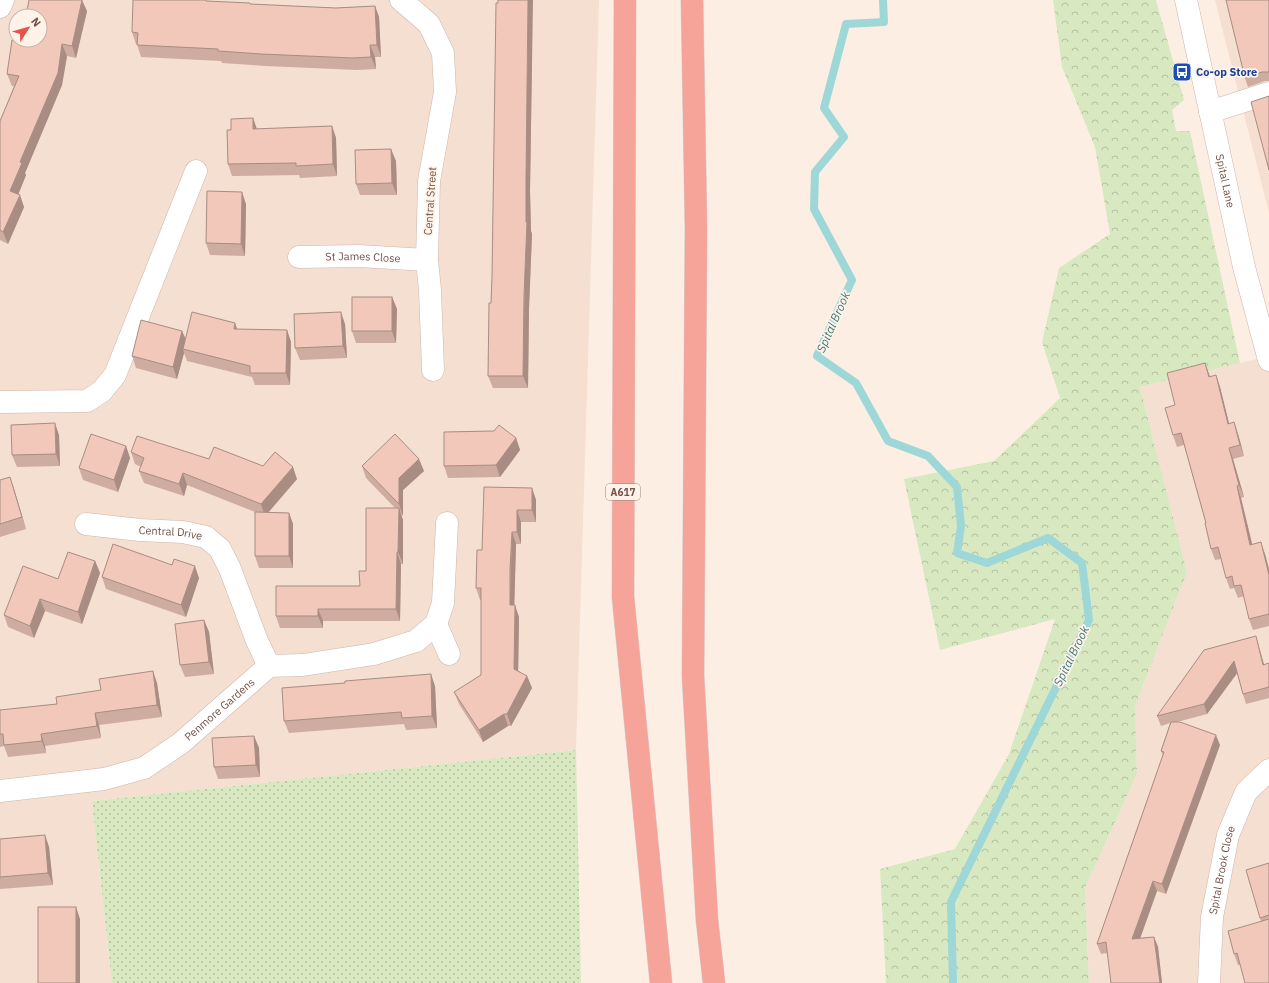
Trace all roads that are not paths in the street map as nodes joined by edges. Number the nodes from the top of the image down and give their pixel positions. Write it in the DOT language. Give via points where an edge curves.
graph roads {
  1 [pos="3,0"];
  2 [pos="401,0"];
  3 [pos="625,0"];
  4 [pos="692,0"];
  5 [pos="1186,0"];
  6 [pos="0,7"];
  7 [pos="1269,93"];
  8 [pos="1210,112"];
  9 [pos="196,171"];
  10 [pos="299,258"];
  11 [pos="427,260"];
  12 [pos="1269,360"];
  13 [pos="433,370"];
  14 [pos="0,402"];
  15 [pos="447,523"];
  16 [pos="86,524"];
  17 [pos="436,624"];
  18 [pos="449,654"];
  19 [pos="269,666"];
  20 [pos="1269,770"];
  21 [pos="0,790"];
  22 [pos="661,983"];
  23 [pos="714,983"];
  24 [pos="1209,983"];
  1 -- 6 [label="street"];
  2 -- 11 [label="street, Central Street" via="429,24 443,53 445,92 429,181"];
  3 -- 22 [label="highway, A617" via="623,598"];
  4 -- 23 [label="highway" via="696,228 693,676 707,920"];
  5 -- 8 [label="street, Spital Lane"];
  7 -- 8 [label="street"];
  8 -- 12 [label="street, Spital Lane" via="1244,267"];
  9 -- 14 [label="street" via="115,375 102,391 87,401"];
  10 -- 11 [label="street, St James Close" via="359,256"];
  11 -- 13 [label="street, Central Street"];
  15 -- 17 [label="street" via="443,603"];
  16 -- 19 [label="street, Central Drive" via="183,532 206,537 220,549 230,569"];
  17 -- 18 [label="street"];
  17 -- 19 [label="street" via="416,641 374,654 303,665"];
  19 -- 21 [label="street, Penmore Gardens" via="181,743 144,768 104,779"];
  20 -- 24 [label="street, Spital Brook Close" via="1246,792 1228,835 1212,917"];
}
